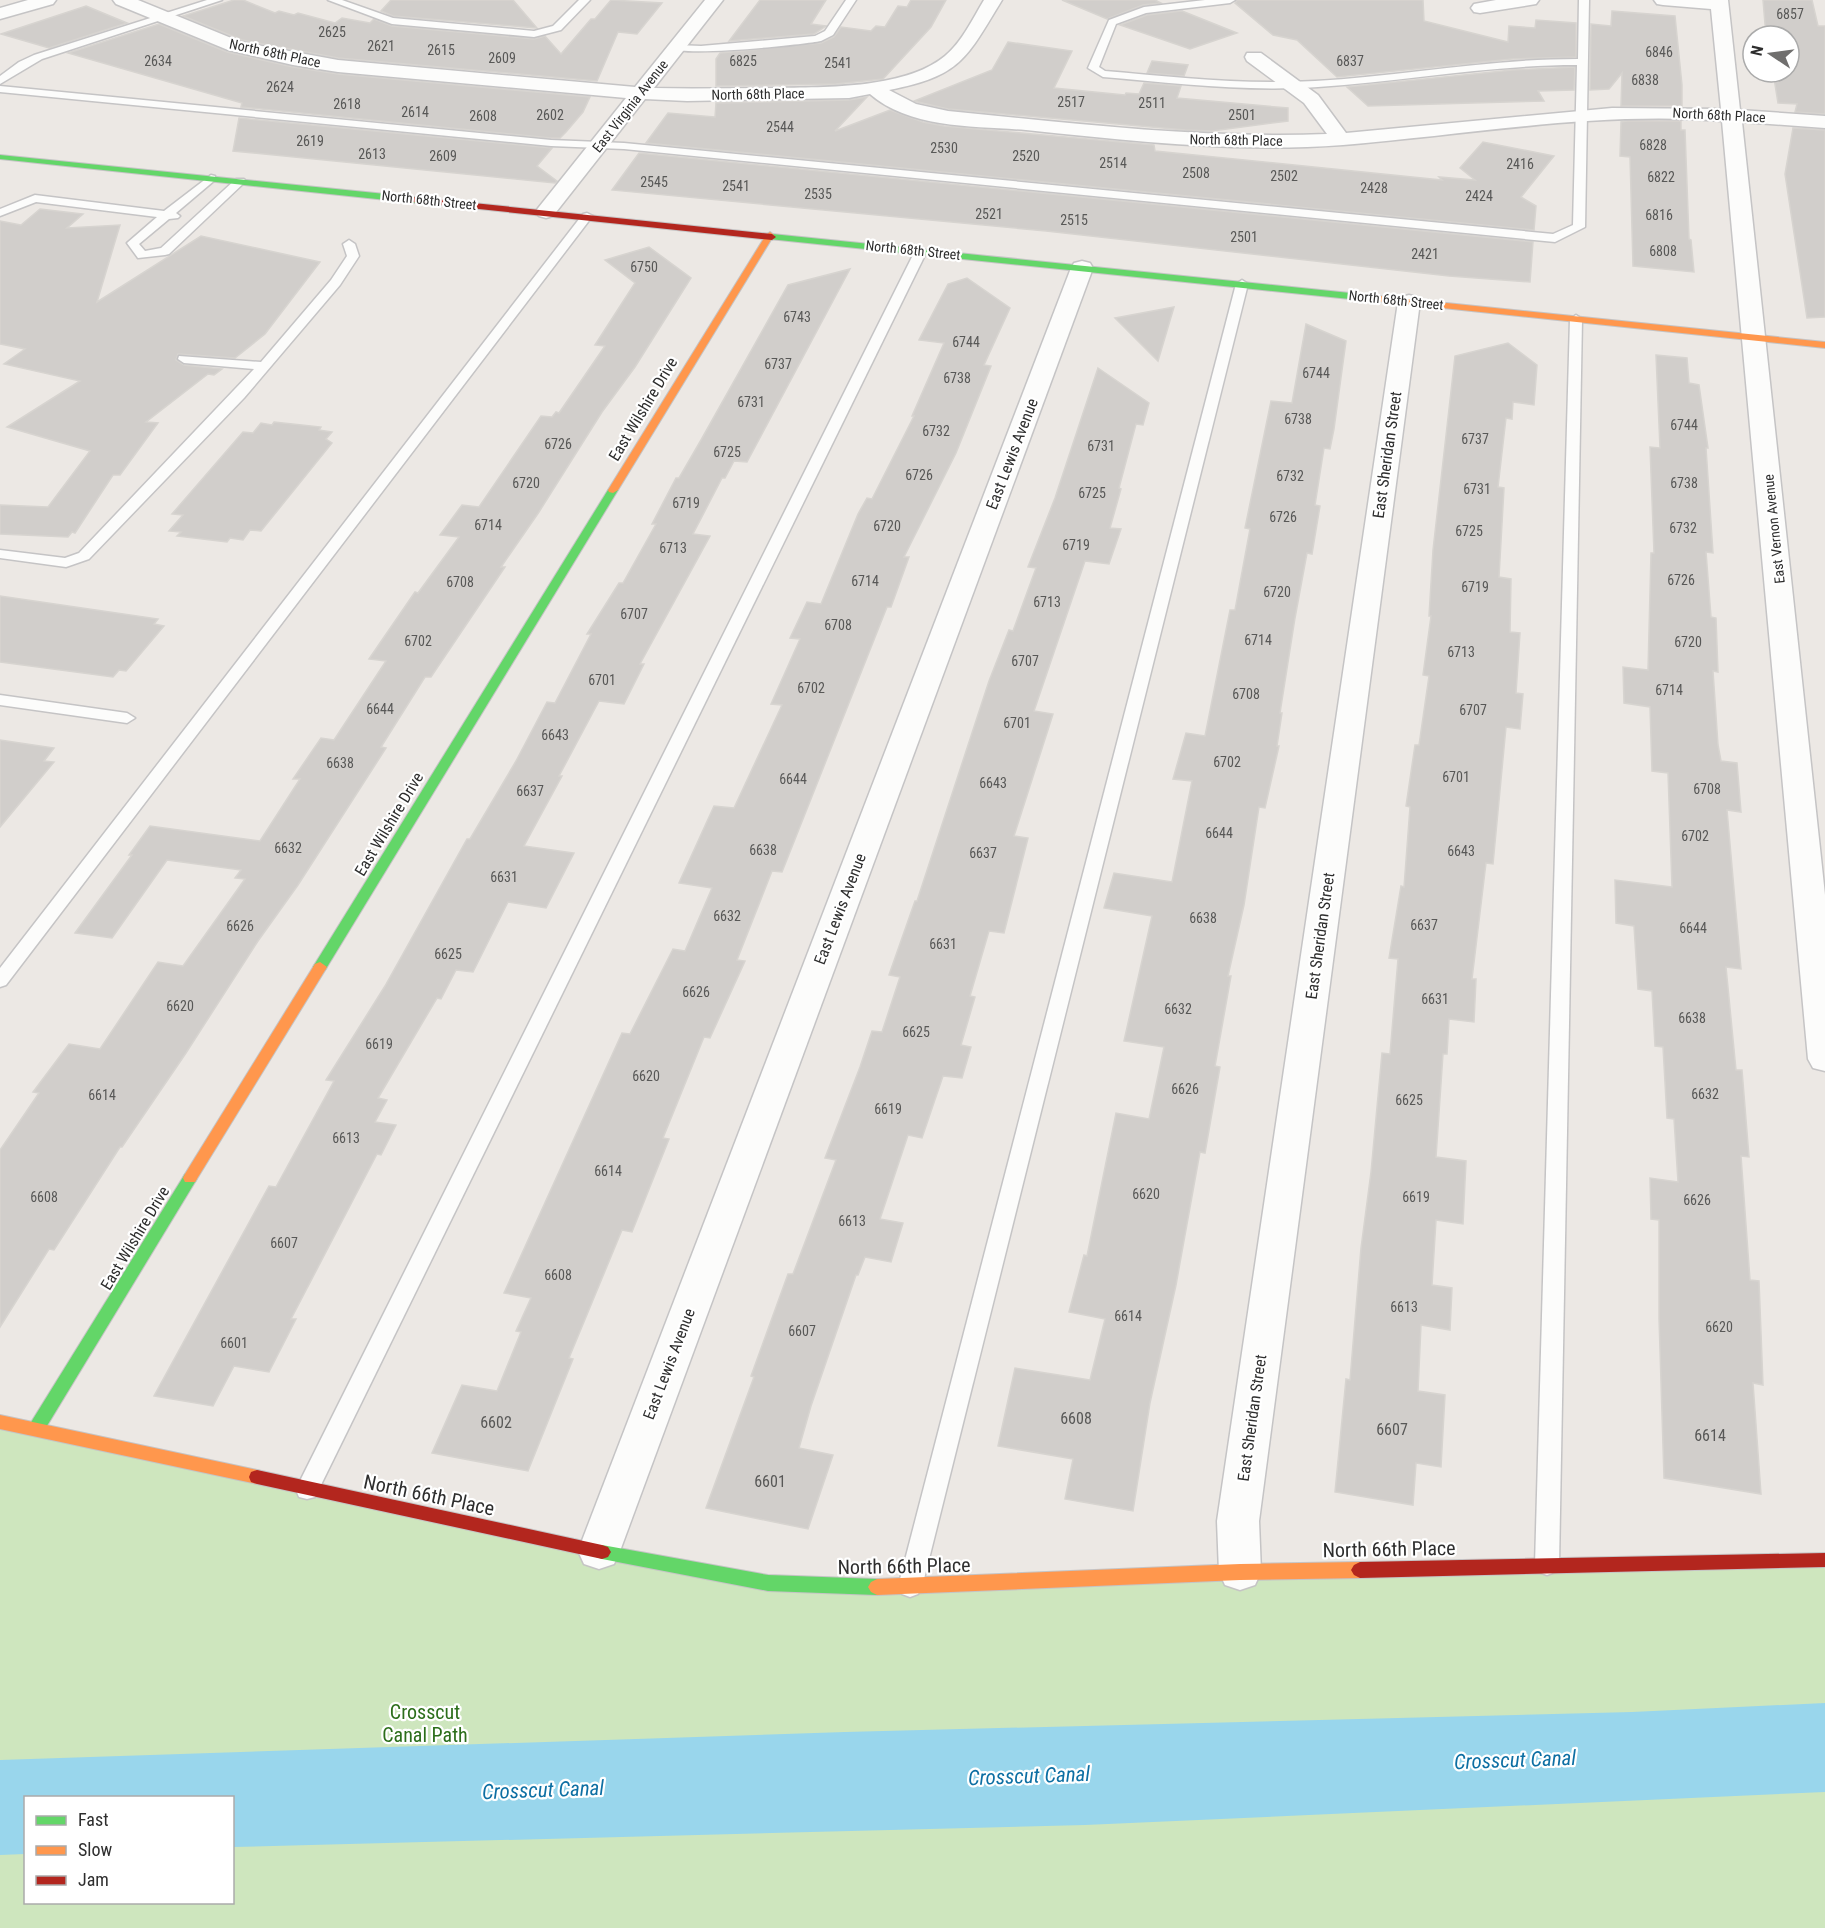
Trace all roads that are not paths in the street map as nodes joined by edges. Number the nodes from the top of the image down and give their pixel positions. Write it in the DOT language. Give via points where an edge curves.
graph roads {
  1 [pos="47,0"];
  2 [pos="122,0"];
  3 [pos="217,0"];
  4 [pos="333,0"];
  5 [pos="585,0"];
  6 [pos="714,0"];
  7 [pos="851,0"];
  8 [pos="993,0"];
  9 [pos="1230,0"];
  10 [pos="1530,0"];
  11 [pos="1584,0"];
  12 [pos="1663,0"];
  13 [pos="1719,2"];
  14 [pos="1480,8"];
  15 [pos="0,14"];
  16 [pos="163,17"];
  17 [pos="676,48"];
  18 [pos="1254,57"];
  19 [pos="1584,62"];
  20 [pos="0,81"];
  21 [pos="1292,84"];
  22 [pos="875,88"];
  23 [pos="0,89"];
  24 [pos="639,93"];
  25 [pos="1732,115"];
  26 [pos="1582,116"];
  27 [pos="1825,122"];
  28 [pos="1398,134"];
  29 [pos="1341,139"];
  30 [pos="600,145"];
  31 [pos="1415,154"];
  32 [pos="0,157"];
  33 [pos="211,178"];
  34 [pos="240,181"];
  35 [pos="546,212"];
  36 [pos="0,213"];
  37 [pos="166,214"];
  38 [pos="587,216"];
  39 [pos="199,219"];
  40 [pos="770,235"];
  41 [pos="349,244"];
  42 [pos="921,251"];
  43 [pos="1082,268"];
  44 [pos="1242,284"];
  45 [pos="1409,302"];
  46 [pos="1576,319"];
  47 [pos="1755,337"];
  48 [pos="1825,345"];
  49 [pos="184,359"];
  50 [pos="264,366"];
  51 [pos="0,554"];
  52 [pos="0,700"];
  53 [pos="127,717"];
  54 [pos="0,981"];
  55 [pos="1825,1059"];
  56 [pos="0,1422"];
  57 [pos="36,1429"];
  58 [pos="307,1490"];
  59 [pos="599,1551"];
  60 [pos="1825,1560"];
  61 [pos="1547,1564"];
  62 [pos="1240,1572"];
  63 [pos="910,1587"];
  1 -- 15 [label="street"];
  2 -- 16 [label="street, North 68th Place"];
  3 -- 16 [label="lane"];
  4 -- 5 [label="lane" via="392,21 534,34 557,28"];
  6 -- 17 [label="street, East Virginia Avenue"];
  7 -- 17 [label="lane" via="829,33 817,39"];
  8 -- 22 [label="street" via="951,61 938,70"];
  9 -- 21 [label="lane" via="1144,10 1112,22 1093,68 1103,74 1200,83"];
  10 -- 14 [label="street"];
  11 -- 19 [label="lane"];
  12 -- 13 [label="street"];
  13 -- 25 [label="street, East Vernon Avenue"];
  16 -- 20 [label="lane" via="38,57"];
  16 -- 24 [label="street, North 68th Place" via="235,46 313,63"];
  17 -- 24 [label="street, East Virginia Avenue"];
  18 -- 21 [label="street"];
  19 -- 21 [label="lane" via="1473,67"];
  19 -- 26 [label="lane"];
  21 -- 29 [label="street" via="1311,99"];
  22 -- 24 [label="street, North 68th Place" via="820,93"];
  22 -- 29 [label="street, North 68th Place" via="910,109 972,120 1199,140"];
  23 -- 30 [label="lane"];
  24 -- 30 [label="street, East Virginia Avenue"];
  25 -- 26 [label="street, North 68th Place" via="1654,112"];
  25 -- 27 [label="street, North 68th Place"];
  25 -- 47 [label="street, East Vernon Avenue"];
  26 -- 28 [label="street, North 68th Place"];
  26 -- 30 [label="lane" via="1579,227 1555,238"];
  28 -- 29 [label="street, North 68th Place"];
  28 -- 31 [label="street"];
  30 -- 35 [label="street, East Virginia Avenue"];
  32 -- 33 [label="street, North 68th Street"];
  33 -- 34 [label="street, North 68th Street"];
  33 -- 37 [label="lane"];
  34 -- 35 [label="street, North 68th Street"];
  34 -- 39 [label="lane"];
  35 -- 38 [label="street, North 68th Street"];
  36 -- 37 [label="lane" via="35,198"];
  37 -- 39 [label="lane"];
  37 -- 39 [label="lane" via="133,243 142,255 165,251"];
  38 -- 40 [label="street, North 68th Street"];
  38 -- 54 [label="lane"];
  40 -- 42 [label="street, North 68th Street"];
  40 -- 57 [label="street, East Wilshire Drive"];
  41 -- 50 [label="lane" via="353,256 336,282"];
  42 -- 43 [label="street, North 68th Street"];
  42 -- 58 [label="lane"];
  43 -- 44 [label="street, North 68th Street"];
  43 -- 59 [label="street, East Lewis Avenue"];
  44 -- 45 [label="street, North 68th Street"];
  44 -- 63 [label="lane"];
  45 -- 46 [label="street, North 68th Street"];
  45 -- 62 [label="street, East Sheridan Street" via="1238,1521"];
  46 -- 47 [label="street, North 68th Street"];
  46 -- 61 [label="lane"];
  47 -- 48 [label="street, North 68th Street"];
  47 -- 55 [label="street, East Vernon Avenue"];
  49 -- 50 [label="lane"];
  50 -- 51 [label="lane" via="84,556 66,563"];
  52 -- 53 [label="lane"];
  56 -- 57 [label="street, North 66th Place"];
  57 -- 58 [label="street, North 66th Place"];
  58 -- 59 [label="street, North 66th Place"];
  59 -- 63 [label="street, North 66th Place" via="768,1583"];
  60 -- 61 [label="street, North 66th Place"];
  61 -- 62 [label="street, North 66th Place"];
  62 -- 63 [label="street, North 66th Place"];
}
